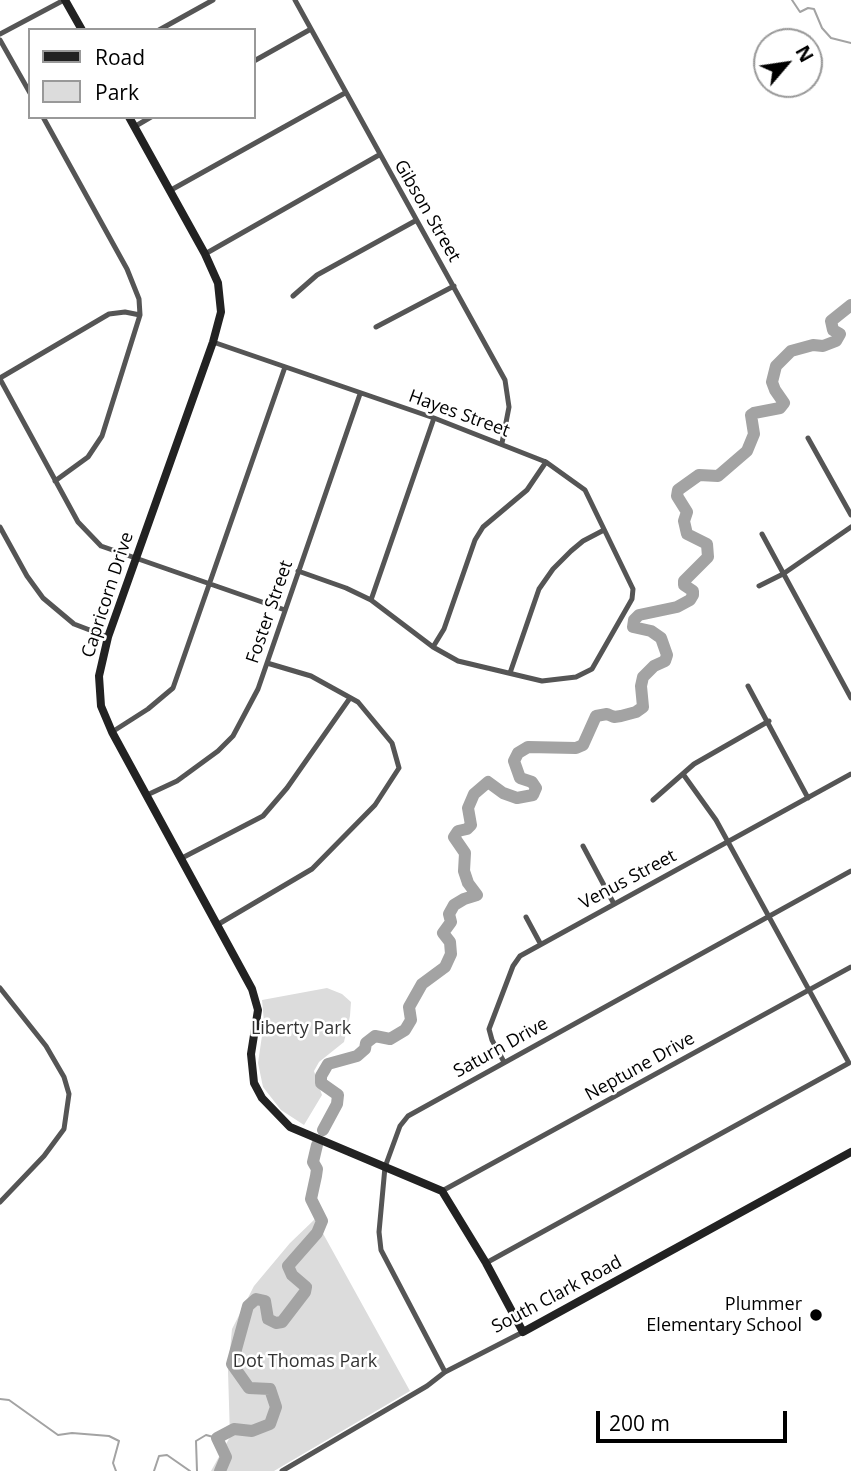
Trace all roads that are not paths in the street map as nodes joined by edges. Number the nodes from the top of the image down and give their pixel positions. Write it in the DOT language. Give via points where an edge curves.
graph roads {
  1 [pos="64,0"];
  2 [pos="213,0"];
  3 [pos="295,0"];
  4 [pos="81,28"];
  5 [pos="163,28"];
  6 [pos="311,29"];
  7 [pos="0,34"];
  8 [pos="0,40"];
  9 [pos="256,60"];
  10 [pos="28,89"];
  11 [pos="345,93"];
  12 [pos="44,119"];
  13 [pos="130,119"];
  14 [pos="148,119"];
  15 [pos="134,127"];
  16 [pos="379,155"];
  17 [pos="171,190"];
  18 [pos="415,221"];
  19 [pos="205,254"];
  20 [pos="454,286"];
  21 [pos="293,296"];
  22 [pos="140,316"];
  23 [pos="376,327"];
  24 [pos="213,342"];
  25 [pos="285,367"];
  26 [pos="0,378"];
  27 [pos="360,394"];
  28 [pos="433,418"];
  29 [pos="808,438"];
  30 [pos="502,443"];
  31 [pos="547,462"];
  32 [pos="55,481"];
  33 [pos="851,515"];
  34 [pos="0,527"];
  35 [pos="851,527"];
  36 [pos="604,530"];
  37 [pos="762,534"];
  38 [pos="135,558"];
  39 [pos="298,571"];
  40 [pos="783,574"];
  41 [pos="209,585"];
  42 [pos="760,586"];
  43 [pos="372,600"];
  44 [pos="285,610"];
  45 [pos="108,637"];
  46 [pos="433,647"];
  47 [pos="267,663"];
  48 [pos="510,673"];
  49 [pos="748,686"];
  50 [pos="350,698"];
  51 [pos="851,698"];
  52 [pos="769,722"];
  53 [pos="112,732"];
  54 [pos="683,774"];
  55 [pos="851,774"];
  56 [pos="147,795"];
  57 [pos="808,798"];
  58 [pos="653,800"];
  59 [pos="728,842"];
  60 [pos="583,846"];
  61 [pos="182,858"];
  62 [pos="851,871"];
  63 [pos="614,904"];
  64 [pos="769,916"];
  65 [pos="526,917"];
  66 [pos="217,925"];
  67 [pos="540,943"];
  68 [pos="851,967"];
  69 [pos="0,988"];
  70 [pos="809,990"];
  71 [pos="504,1062"];
  72 [pos="850,1064"];
  73 [pos="851,1152"];
  74 [pos="385,1167"];
  75 [pos="442,1191"];
  76 [pos="0,1202"];
  77 [pos="485,1263"];
  78 [pos="523,1332"];
  79 [pos="445,1371"];
  80 [pos="282,1471"];
  1 -- 4 [label="street"];
  1 -- 7 [label="street"];
  2 -- 5 [label="street"];
  3 -- 6 [label="street, Gibson Street"];
  6 -- 9 [label="street"];
  6 -- 11 [label="street, Gibson Street"];
  8 -- 10 [label="street"];
  11 -- 16 [label="street, Gibson Street"];
  11 -- 17 [label="street"];
  12 -- 22 [label="street" via="127,269 139,299"];
  13 -- 15 [label="street, Capricorn Drive"];
  14 -- 15 [label="street"];
  15 -- 17 [label="street, Capricorn Drive"];
  16 -- 18 [label="street, Gibson Street"];
  16 -- 19 [label="street"];
  17 -- 19 [label="street, Capricorn Drive"];
  18 -- 20 [label="street, Gibson Street"];
  18 -- 21 [label="street" via="317,275"];
  19 -- 24 [label="street, Capricorn Drive" via="218,283 221,312"];
  20 -- 23 [label="street"];
  20 -- 30 [label="street, Gibson Street" via="505,380 509,407"];
  22 -- 26 [label="street" via="109,314"];
  22 -- 32 [label="street" via="102,436 88,457"];
  24 -- 25 [label="street, Hayes Street"];
  24 -- 38 [label="street, Capricorn Drive"];
  25 -- 27 [label="street, Hayes Street"];
  25 -- 41 [label="street"];
  26 -- 32 [label="street"];
  27 -- 28 [label="street, Hayes Street"];
  27 -- 39 [label="street, Foster Street"];
  28 -- 30 [label="street, Hayes Street"];
  28 -- 43 [label="street"];
  29 -- 33 [label="street"];
  30 -- 31 [label="street, Hayes Street"];
  31 -- 36 [label="street, Hayes Street" via="585,490"];
  31 -- 46 [label="street" via="527,490 483,527"];
  32 -- 38 [label="street" via="78,522 102,547"];
  34 -- 45 [label="street" via="43,598 74,624"];
  35 -- 40 [label="street"];
  36 -- 48 [label="street" via="583,541 539,589"];
  36 -- 48 [label="street, Hayes Street" via="633,589 632,599 592,669 576,677 542,681"];
  37 -- 40 [label="street"];
  38 -- 41 [label="street"];
  38 -- 45 [label="street, Capricorn Drive"];
  39 -- 43 [label="street"];
  39 -- 44 [label="street, Foster Street"];
  40 -- 42 [label="street"];
  40 -- 51 [label="street"];
  41 -- 44 [label="street"];
  41 -- 53 [label="street" via="173,688"];
  43 -- 46 [label="street"];
  44 -- 47 [label="street, Foster Street"];
  45 -- 53 [label="street, Capricorn Drive" via="99,676 102,706"];
  46 -- 48 [label="street" via="458,661"];
  47 -- 50 [label="street" via="311,676"];
  47 -- 56 [label="street, Foster Street" via="233,736 177,781"];
  49 -- 52 [label="street"];
  50 -- 61 [label="street" via="263,816"];
  50 -- 66 [label="street" via="392,743 399,768 375,805 312,869"];
  52 -- 54 [label="street"];
  52 -- 57 [label="street"];
  53 -- 56 [label="street, Capricorn Drive"];
  54 -- 58 [label="street"];
  54 -- 59 [label="street"];
  55 -- 57 [label="street, Venus Street"];
  56 -- 61 [label="street, Capricorn Drive"];
  57 -- 59 [label="street, Venus Street"];
  59 -- 63 [label="street, Venus Street"];
  59 -- 64 [label="street"];
  60 -- 63 [label="street"];
  61 -- 66 [label="street, Capricorn Drive"];
  62 -- 64 [label="street, Saturn Drive"];
  63 -- 67 [label="street, Venus Street"];
  64 -- 70 [label="street"];
  64 -- 71 [label="street, Saturn Drive"];
  65 -- 67 [label="street"];
  66 -- 74 [label="street, Capricorn Drive" via="252,989 258,1010 251,1054 254,1083 262,1098 290,1128"];
  67 -- 71 [label="street, Venus Street" via="520,956 513,967 491,1021 492,1040"];
  68 -- 70 [label="street, Neptune Drive"];
  69 -- 76 [label="street" via="46,1046 68,1094 64,1129"];
  70 -- 72 [label="street"];
  70 -- 75 [label="street, Neptune Drive"];
  71 -- 74 [label="street, Saturn Drive" via="408,1116"];
  72 -- 77 [label="street"];
  73 -- 78 [label="street, South Clark Road"];
  74 -- 75 [label="street, Capricorn Drive"];
  74 -- 79 [label="street, Saturn Drive" via="381,1250"];
  75 -- 77 [label="street"];
  77 -- 78 [label="street"];
  78 -- 79 [label="street, South Clark Road"];
  79 -- 80 [label="street, South Clark Road"];
}
